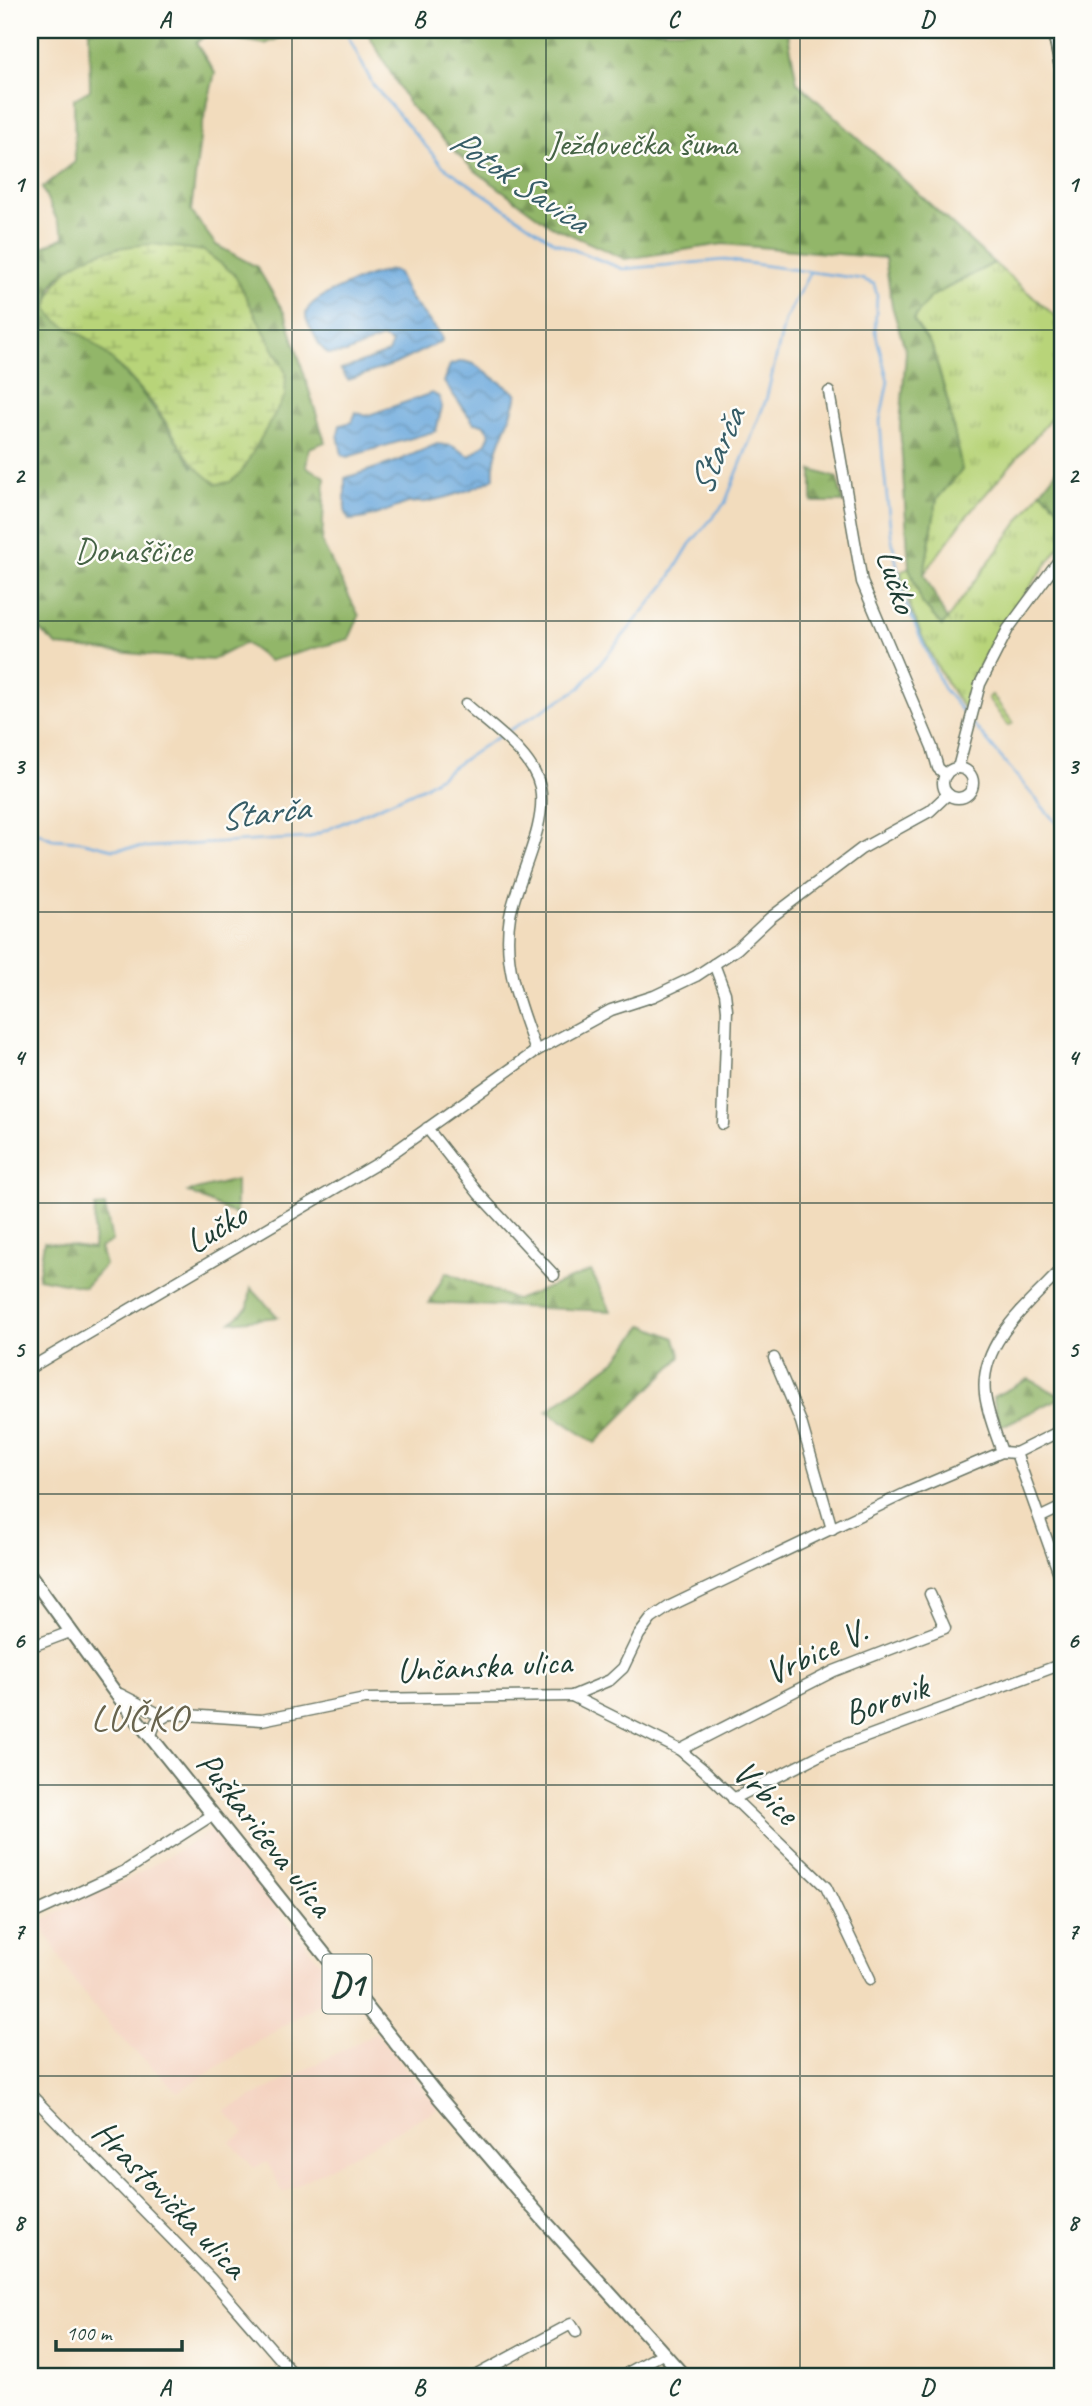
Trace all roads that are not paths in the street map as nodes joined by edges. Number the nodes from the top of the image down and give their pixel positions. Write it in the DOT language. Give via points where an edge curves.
graph roads {
  1 [pos="1055,30"];
  2 [pos="1062,65"];
  3 [pos="829,392"];
  4 [pos="1062,556"];
  5 [pos="466,704"];
  6 [pos="958,768"];
  7 [pos="946,775"];
  8 [pos="948,794"];
  9 [pos="714,964"];
  10 [pos="536,1051"];
  11 [pos="723,1124"];
  12 [pos="427,1128"];
  13 [pos="1062,1269"];
  14 [pos="554,1275"];
  15 [pos="774,1359"];
  16 [pos="30,1368"];
  17 [pos="1062,1430"];
  18 [pos="1002,1452"];
  19 [pos="1016,1453"];
  20 [pos="1062,1507"];
  21 [pos="1041,1517"];
  22 [pos="832,1529"];
  23 [pos="30,1575"];
  24 [pos="1062,1582"];
  25 [pos="930,1594"];
  26 [pos="70,1632"];
  27 [pos="30,1647"];
  28 [pos="1062,1664"];
  29 [pos="114,1691"];
  30 [pos="572,1696"];
  31 [pos="172,1714"];
  32 [pos="151,1735"];
  33 [pos="680,1750"];
  34 [pos="733,1799"];
  35 [pos="214,1814"];
  36 [pos="30,1914"];
  37 [pos="870,1979"];
  38 [pos="30,2094"];
  39 [pos="576,2332"];
  40 [pos="664,2353"];
  41 [pos="295,2376"];
  42 [pos="475,2376"];
  43 [pos="622,2376"];
  44 [pos="684,2376"];
  1 -- 2 [label="highway"];
  3 -- 7 [label="street, Lučko" via="862,582 938,768"];
  4 -- 6 [label="street" via="1008,629 980,684"];
  5 -- 10 [label="street" via="523,757 540,787 535,832 510,917 511,982"];
  6 -- 7 [label="street"];
  6 -- 8 [label="street" via="971,775 972,789 961,798"];
  7 -- 8 [label="street" via="943,785"];
  8 -- 9 [label="street, Lučko" via="930,811 861,849"];
  9 -- 10 [label="street, Lučko" via="653,996 611,1010"];
  9 -- 11 [label="street" via="727,1010"];
  10 -- 12 [label="street, Lučko"];
  12 -- 14 [label="street" via="478,1193"];
  12 -- 16 [label="street, Lučko" via="380,1162 213,1263"];
  13 -- 18 [label="street" via="1000,1336 985,1366 985,1395"];
  15 -- 22 [label="street" via="801,1422"];
  17 -- 19 [label="street"];
  18 -- 19 [label="street"];
  18 -- 22 [label="street, Unčanska ulica"];
  19 -- 21 [label="street"];
  20 -- 21 [label="street"];
  21 -- 24 [label="street"];
  22 -- 30 [label="street, Unčanska ulica" via="670,1606 651,1619 623,1668 610,1680"];
  23 -- 26 [label="main road, Puškarićeva ulica / D1"];
  25 -- 33 [label="street, Vrbice V." via="945,1628 834,1671"];
  26 -- 27 [label="street"];
  26 -- 29 [label="main road, Puškarićeva ulica / D1"];
  28 -- 34 [label="street, Borovik" via="828,1751"];
  29 -- 31 [label="street, Unčanska ulica" via="143,1708"];
  29 -- 32 [label="main road, Puškarićeva ulica / D1"];
  30 -- 31 [label="street, Unčanska ulica" via="365,1699 262,1720"];
  30 -- 33 [label="street, Vrbice"];
  31 -- 32 [label="street" via="156,1722"];
  32 -- 35 [label="main road, Puškarićeva ulica / D1"];
  33 -- 34 [label="street, Vrbice"];
  34 -- 37 [label="street, Vrbice" via="825,1887"];
  35 -- 36 [label="street" via="125,1871"];
  35 -- 40 [label="main road, Puškarićeva ulica / D1" via="437,2095"];
  38 -- 41 [label="street, Hrastovička ulica" via="211,2279"];
  39 -- 42 [label="street" via="571,2324"];
  40 -- 43 [label="street"];
  40 -- 44 [label="main road, Puškarićeva ulica / D1"];
}
